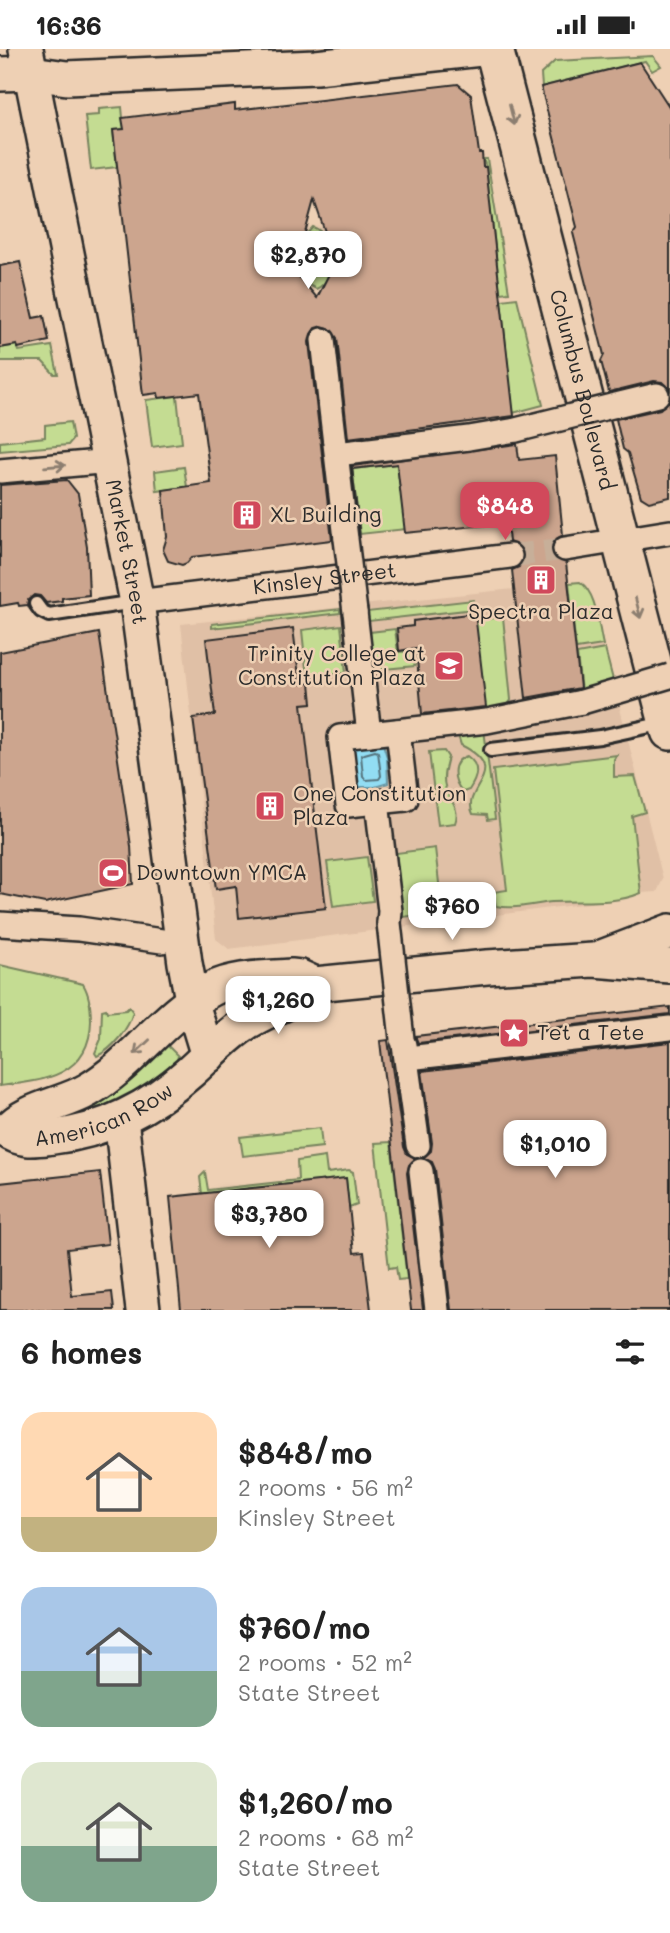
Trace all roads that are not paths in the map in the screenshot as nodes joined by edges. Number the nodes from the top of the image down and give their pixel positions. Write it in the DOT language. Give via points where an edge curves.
graph roads {
  1 [pos="481,49"];
  2 [pos="494,49"];
  3 [pos="298,59"];
  4 [pos="19,66"];
  5 [pos="323,340"];
  6 [pos="657,395"];
  7 [pos="337,454"];
  8 [pos="110,461"];
  9 [pos="0,471"];
  10 [pos="670,532"];
  11 [pos="621,542"];
  12 [pos="565,549"];
  13 [pos="510,556"];
  14 [pos="137,602"];
  15 [pos="36,604"];
  16 [pos="670,676"];
  17 [pos="669,727"];
  18 [pos="398,731"];
  19 [pos="369,734"];
  20 [pos="491,750"];
  21 [pos="377,802"];
  22 [pos="0,924"];
  23 [pos="670,932"];
  24 [pos="162,941"];
  25 [pos="593,960"];
  26 [pos="670,966"];
  27 [pos="316,984"];
  28 [pos="192,1002"];
  29 [pos="670,1028"];
  30 [pos="405,1048"];
  31 [pos="208,1056"];
  32 [pos="121,1119"];
  33 [pos="4,1131"];
  34 [pos="418,1145"];
  35 [pos="421,1171"];
  36 [pos="143,1310"];
  37 [pos="437,1310"];
  1 -- 3 [label="street"];
  2 -- 11 [label="main road, Columbus Boulevard, one-way"];
  3 -- 4 [label="street" via="67,78"];
  4 -- 8 [label="street, Market Street"];
  5 -- 7 [label="street"];
  6 -- 7 [label="street, bridge" via="516,430"];
  7 -- 19 [label="street, bridge"];
  9 -- 8 [label="street, one-way"];
  8 -- 14 [label="street, Market Street"];
  10 -- 11 [label="street"];
  11 -- 12 [label="street"];
  11 -- 17 [label="main road, Columbus Boulevard, one-way"];
  13 -- 14 [label="street, Kinsley Street"];
  14 -- 15 [label="lane" via="49,615"];
  14 -- 28 [label="street, Market Street"];
  16 -- 18 [label="street, bridge" via="582,702 487,721"];
  17 -- 20 [label="lane"];
  18 -- 19 [label="street"];
  18 -- 21 [label="street" via="406,799"];
  19 -- 21 [label="street" via="340,737 348,804"];
  21 -- 30 [label="street, bridge"];
  22 -- 24 [label="street"];
  23 -- 25 [label="street"];
  25 -- 26 [label="street"];
  25 -- 27 [label="street"];
  27 -- 28 [label="street, American Row" via="293,976 232,982"];
  27 -- 31 [label="street, American Row" via="244,1024"];
  28 -- 31 [label="street, Market Street"];
  28 -- 33 [label="street, American Row, one-way" via="107,1078 19,1119"];
  29 -- 30 [label="street"];
  30 -- 34 [label="street"];
  31 -- 32 [label="street, American Row" via="170,1089"];
  32 -- 33 [label="street, American Row" via="91,1131 35,1139"];
  32 -- 36 [label="street"];
  35 -- 37 [label="street"];
}
